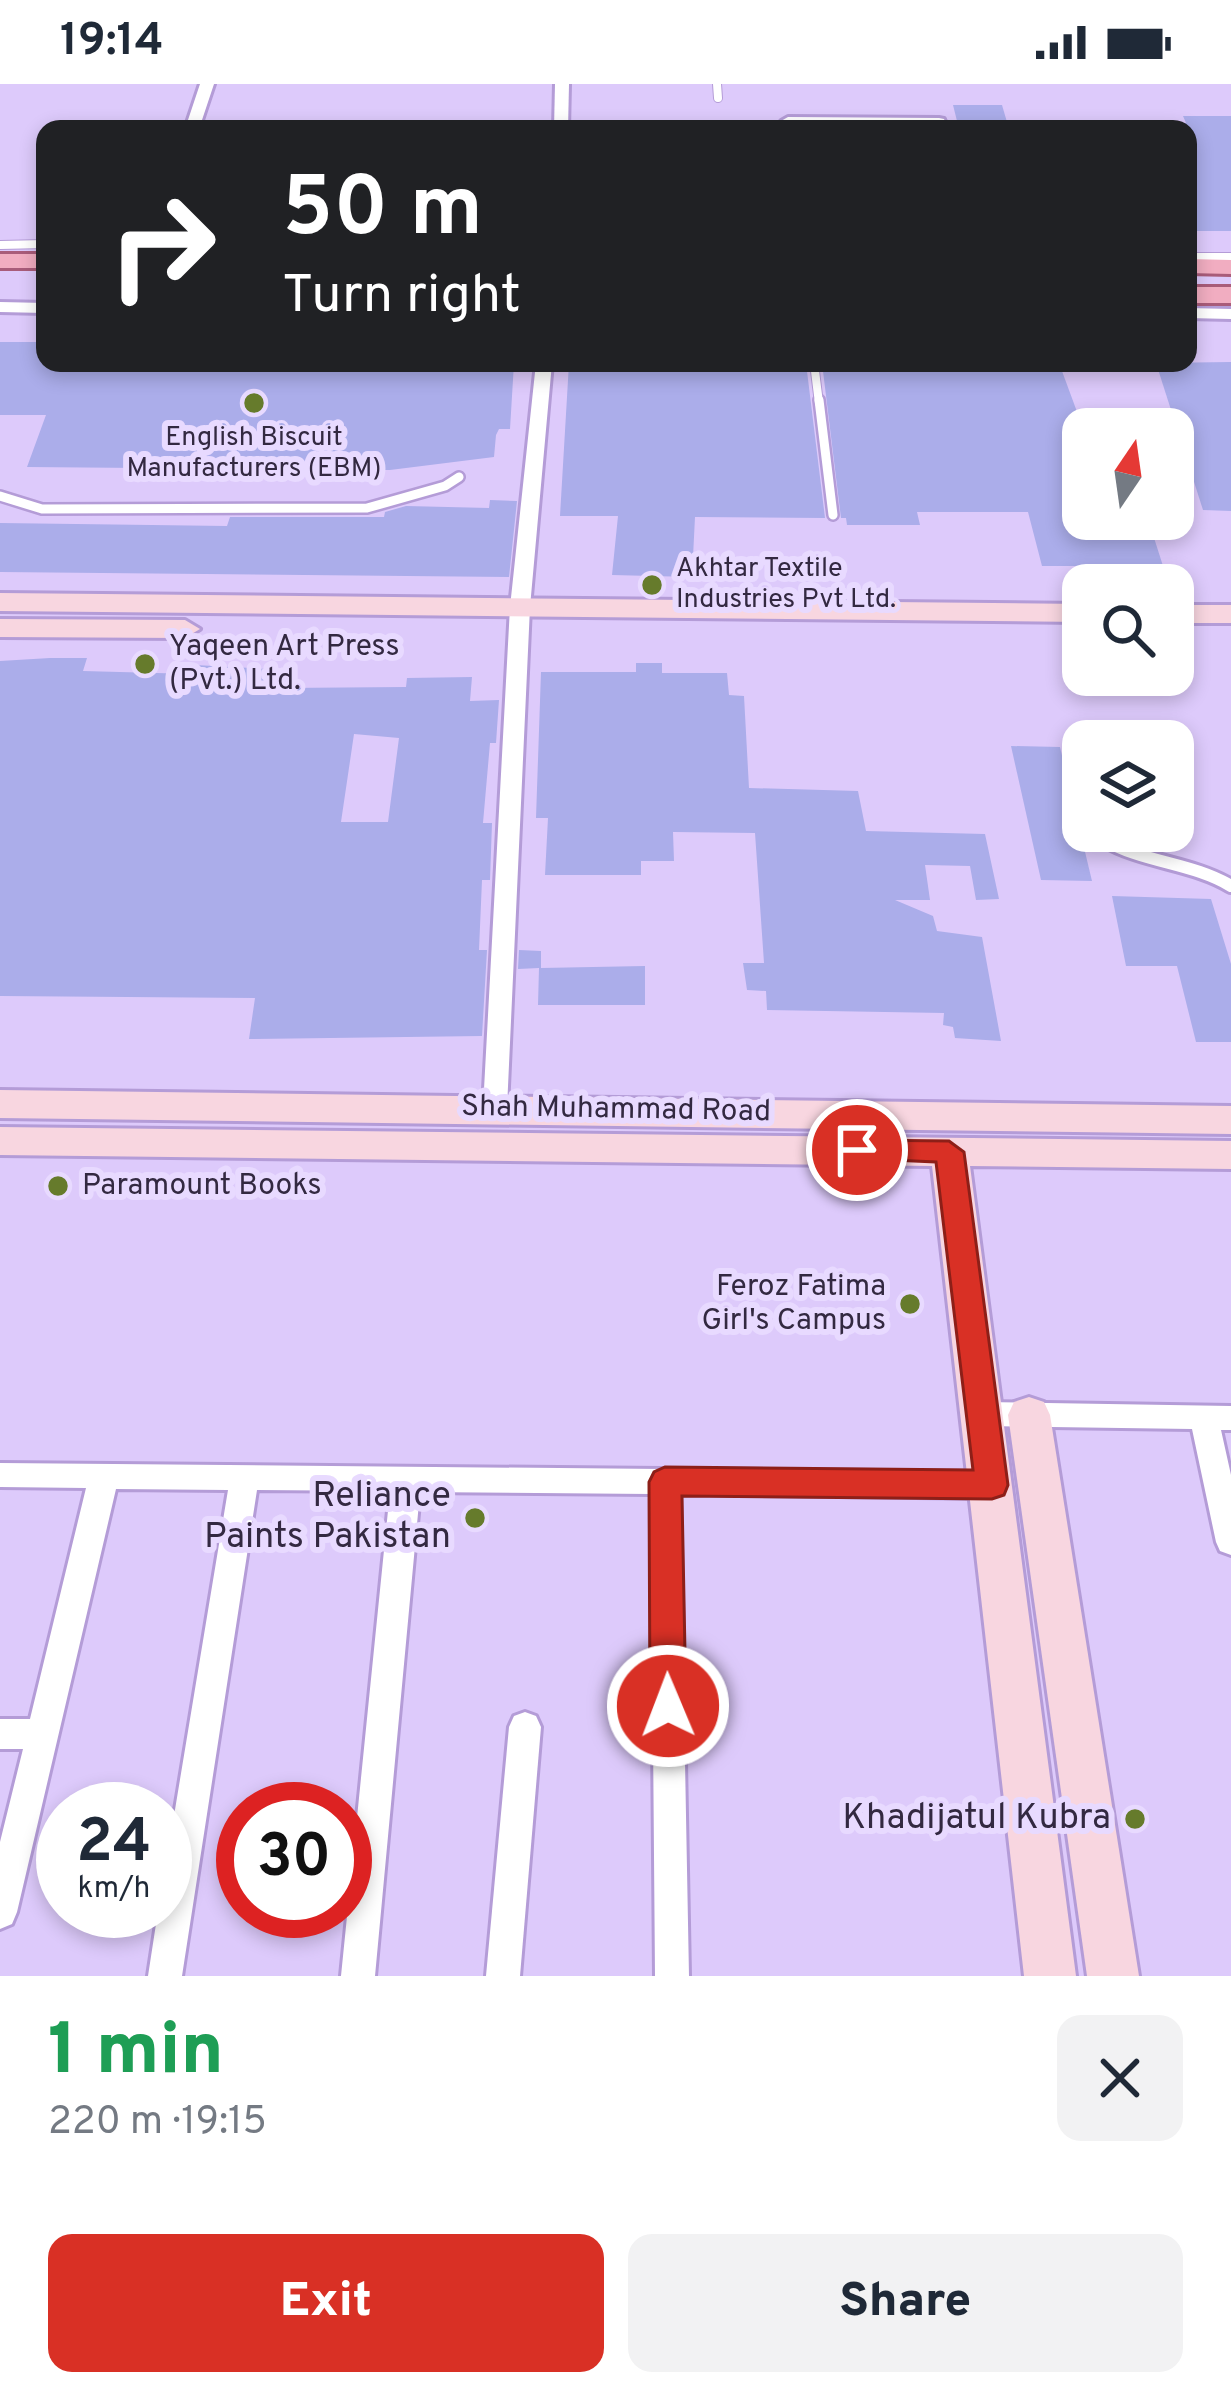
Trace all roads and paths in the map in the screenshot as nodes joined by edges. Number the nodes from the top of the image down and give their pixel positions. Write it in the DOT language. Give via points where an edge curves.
graph roads {
  1 [pos="206,84"];
  2 [pos="562,84"];
  3 [pos="717,84"];
  4 [pos="718,98"];
  5 [pos="195,120"];
  6 [pos="561,120"];
  7 [pos="36,244"];
  8 [pos="0,245"];
  9 [pos="1197,257"];
  10 [pos="1231,257"];
  11 [pos="0,261"];
  12 [pos="36,261"];
  13 [pos="1197,266"];
  14 [pos="1231,267"];
  15 [pos="0,288"];
  16 [pos="36,288"];
  17 [pos="1197,295"];
  18 [pos="1231,296"];
  19 [pos="0,308"];
  20 [pos="36,308"];
  21 [pos="1197,314"];
  22 [pos="1231,314"];
  23 [pos="543,372"];
  24 [pos="815,372"];
  25 [pos="459,477"];
  26 [pos="0,496"];
  27 [pos="833,515"];
  28 [pos="0,602"];
  29 [pos="1062,613"];
  30 [pos="1194,614"];
  31 [pos="1231,614"];
  32 [pos="127,616"];
  33 [pos="521,619"];
  34 [pos="0,628"];
  35 [pos="1062,633"];
  36 [pos="1194,634"];
  37 [pos="1231,635"];
  38 [pos="1125,852"];
  39 [pos="1231,886"];
  40 [pos="0,1104"];
  41 [pos="207,1106"];
  42 [pos="495,1108"];
  43 [pos="1231,1120"];
  44 [pos="262,1125"];
  45 [pos="1067,1136"];
  46 [pos="960,1140"];
  47 [pos="0,1141"];
  48 [pos="191,1143"];
  49 [pos="1231,1155"];
  50 [pos="1006,1414"];
  51 [pos="1218,1418"];
  52 [pos="0,1475"];
  53 [pos="104,1476"];
  54 [pos="244,1479"];
  55 [pos="406,1482"];
  56 [pos="665,1482"];
  57 [pos="992,1485"];
  58 [pos="1231,1542"];
  59 [pos="525,1727"];
  60 [pos="0,1734"];
  61 [pos="44,1734"];
  62 [pos="0,1912"];
  63 [pos="164,1976"];
  64 [pos="358,1976"];
  65 [pos="503,1976"];
  66 [pos="672,1976"];
  67 [pos="1050,1976"];
  68 [pos="1113,1976"];
  1 -- 5 [label="street"];
  2 -- 6 [label="street"];
  3 -- 4 [label="lane"];
  7 -- 8 [label="lane"];
  9 -- 10 [label="lane"];
  11 -- 12 [label="main road"];
  13 -- 14 [label="main road"];
  15 -- 16 [label="main road"];
  17 -- 18 [label="main road"];
  19 -- 20 [label="street"];
  21 -- 22 [label="street"];
  23 -- 33 [label="street"];
  24 -- 27 [label="lane"];
  25 -- 26 [label="lane" via="367,508 42,509"];
  28 -- 32 [label="main road"];
  29 -- 33 [label="main road"];
  30 -- 31 [label="main road"];
  32 -- 33 [label="main road"];
  32 -- 34 [label="main road"];
  33 -- 35 [label="main road"];
  33 -- 42 [label="street"];
  36 -- 37 [label="main road"];
  38 -- 39 [label="lane"];
  40 -- 41 [label="main road, Shah Muhammad Road"];
  41 -- 44 [label="main road, Shah Muhammad Road"];
  41 -- 48 [label="main road" via="222,1116 221,1127"];
  42 -- 44 [label="main road, Shah Muhammad Road"];
  42 -- 46 [label="main road, Shah Muhammad Road"];
  43 -- 45 [label="main road, Shah Muhammad Road"];
  44 -- 46 [label="main road, Shah Muhammad Road"];
  44 -- 48 [label="main road, Shah Muhammad Road"];
  45 -- 46 [label="main road, Shah Muhammad Road"];
  45 -- 49 [label="main road, Shah Muhammad Road"];
  46 -- 50 [label="main road"];
  47 -- 48 [label="main road, Shah Muhammad Road"];
  50 -- 51 [label="street"];
  50 -- 57 [label="main road"];
  50 -- 68 [label="main road"];
  51 -- 58 [label="street"];
  52 -- 53 [label="street"];
  53 -- 54 [label="street"];
  53 -- 61 [label="street"];
  54 -- 55 [label="street"];
  54 -- 63 [label="street"];
  55 -- 56 [label="street"];
  55 -- 64 [label="street"];
  56 -- 57 [label="street"];
  56 -- 66 [label="street"];
  57 -- 67 [label="main road"];
  59 -- 65 [label="street"];
  60 -- 61 [label="street"];
  61 -- 62 [label="street"];
}
